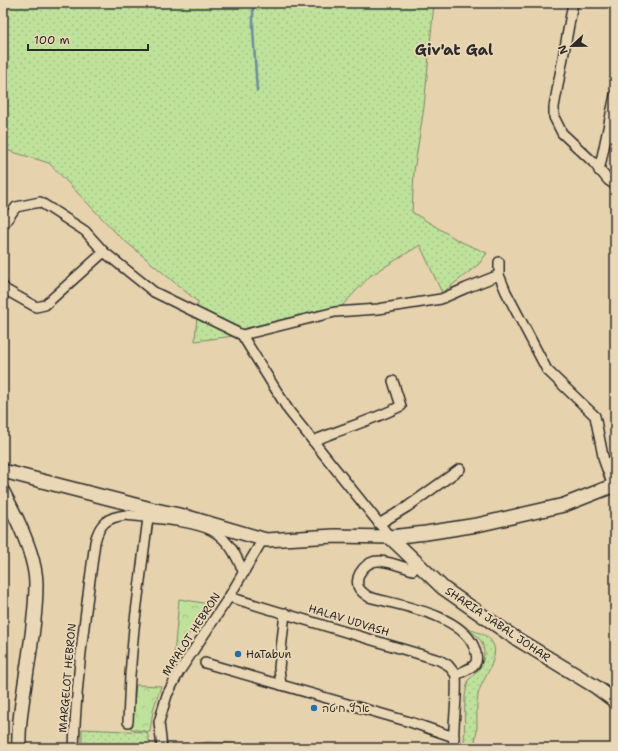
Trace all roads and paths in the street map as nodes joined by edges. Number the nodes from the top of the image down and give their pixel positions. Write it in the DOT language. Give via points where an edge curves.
graph roads {
  1 [pos="573,3"];
  2 [pos="615,95"];
  3 [pos="599,171"];
  4 [pos="615,185"];
  5 [pos="3,225"];
  6 [pos="104,252"];
  7 [pos="499,262"];
  8 [pos="499,275"];
  9 [pos="3,286"];
  10 [pos="242,335"];
  11 [pos="393,381"];
  12 [pos="313,441"];
  13 [pos="460,469"];
  14 [pos="3,471"];
  15 [pos="614,486"];
  16 [pos="3,492"];
  17 [pos="7,507"];
  18 [pos="148,518"];
  19 [pos="379,524"];
  20 [pos="390,537"];
  21 [pos="264,539"];
  22 [pos="413,570"];
  23 [pos="244,573"];
  24 [pos="229,597"];
  25 [pos="285,613"];
  26 [pos="205,662"];
  27 [pos="456,675"];
  28 [pos="281,685"];
  29 [pos="615,701"];
  30 [pos="128,722"];
  31 [pos="454,737"];
  32 [pos="19,748"];
  33 [pos="74,748"];
  34 [pos="162,748"];
  35 [pos="454,748"];
  1 -- 3 [label="street" via="554,117 562,133"];
  2 -- 3 [label="street"];
  3 -- 4 [label="street"];
  5 -- 6 [label="street" via="16,207 40,202 85,230"];
  6 -- 9 [label="street" via="41,306 36,307"];
  6 -- 10 [label="street" via="154,292"];
  7 -- 8 [label="street"];
  8 -- 10 [label="street" via="441,299 378,309 335,312"];
  8 -- 15 [label="street" via="547,370 595,416 604,461"];
  10 -- 12 [label="street" via="289,411"];
  11 -- 12 [label="street" via="401,406"];
  12 -- 19 [label="street"];
  13 -- 19 [label="street"];
  14 -- 21 [label="street" via="184,516"];
  15 -- 20 [label="street" via="564,505 477,525"];
  16 -- 17 [label="street"];
  17 -- 32 [label="street" via="30,552 36,582 18,738"];
  18 -- 23 [label="street, MARGELOT HEBRON" via="182,523 217,534 232,550"];
  18 -- 30 [label="street" via="134,628"];
  18 -- 33 [label="street, MARGELOT HEBRON" via="126,515 108,520 98,531 94,542 76,706"];
  19 -- 20 [label="street"];
  20 -- 21 [label="street"];
  20 -- 29 [label="street, SHARIA JABAL JOHAR" via="443,588 512,636"];
  21 -- 23 [label="street, MA'ALOT HEBRON"];
  22 -- 27 [label="street" via="379,561 365,566 360,573 358,586 369,597 426,612 455,624 472,642 477,658 473,667"];
  23 -- 24 [label="street, MA'ALOT HEBRON"];
  24 -- 25 [label="street, HALAV UDVASH"];
  24 -- 34 [label="street, MA'ALOT HEBRON" via="179,672 167,695 160,722"];
  25 -- 27 [label="street, HALAV UDVASH" via="439,660 448,665"];
  25 -- 28 [label="street" via="279,668"];
  26 -- 28 [label="street"];
  27 -- 31 [label="street"];
  28 -- 31 [label="street"];
  31 -- 35 [label="street"];
}
